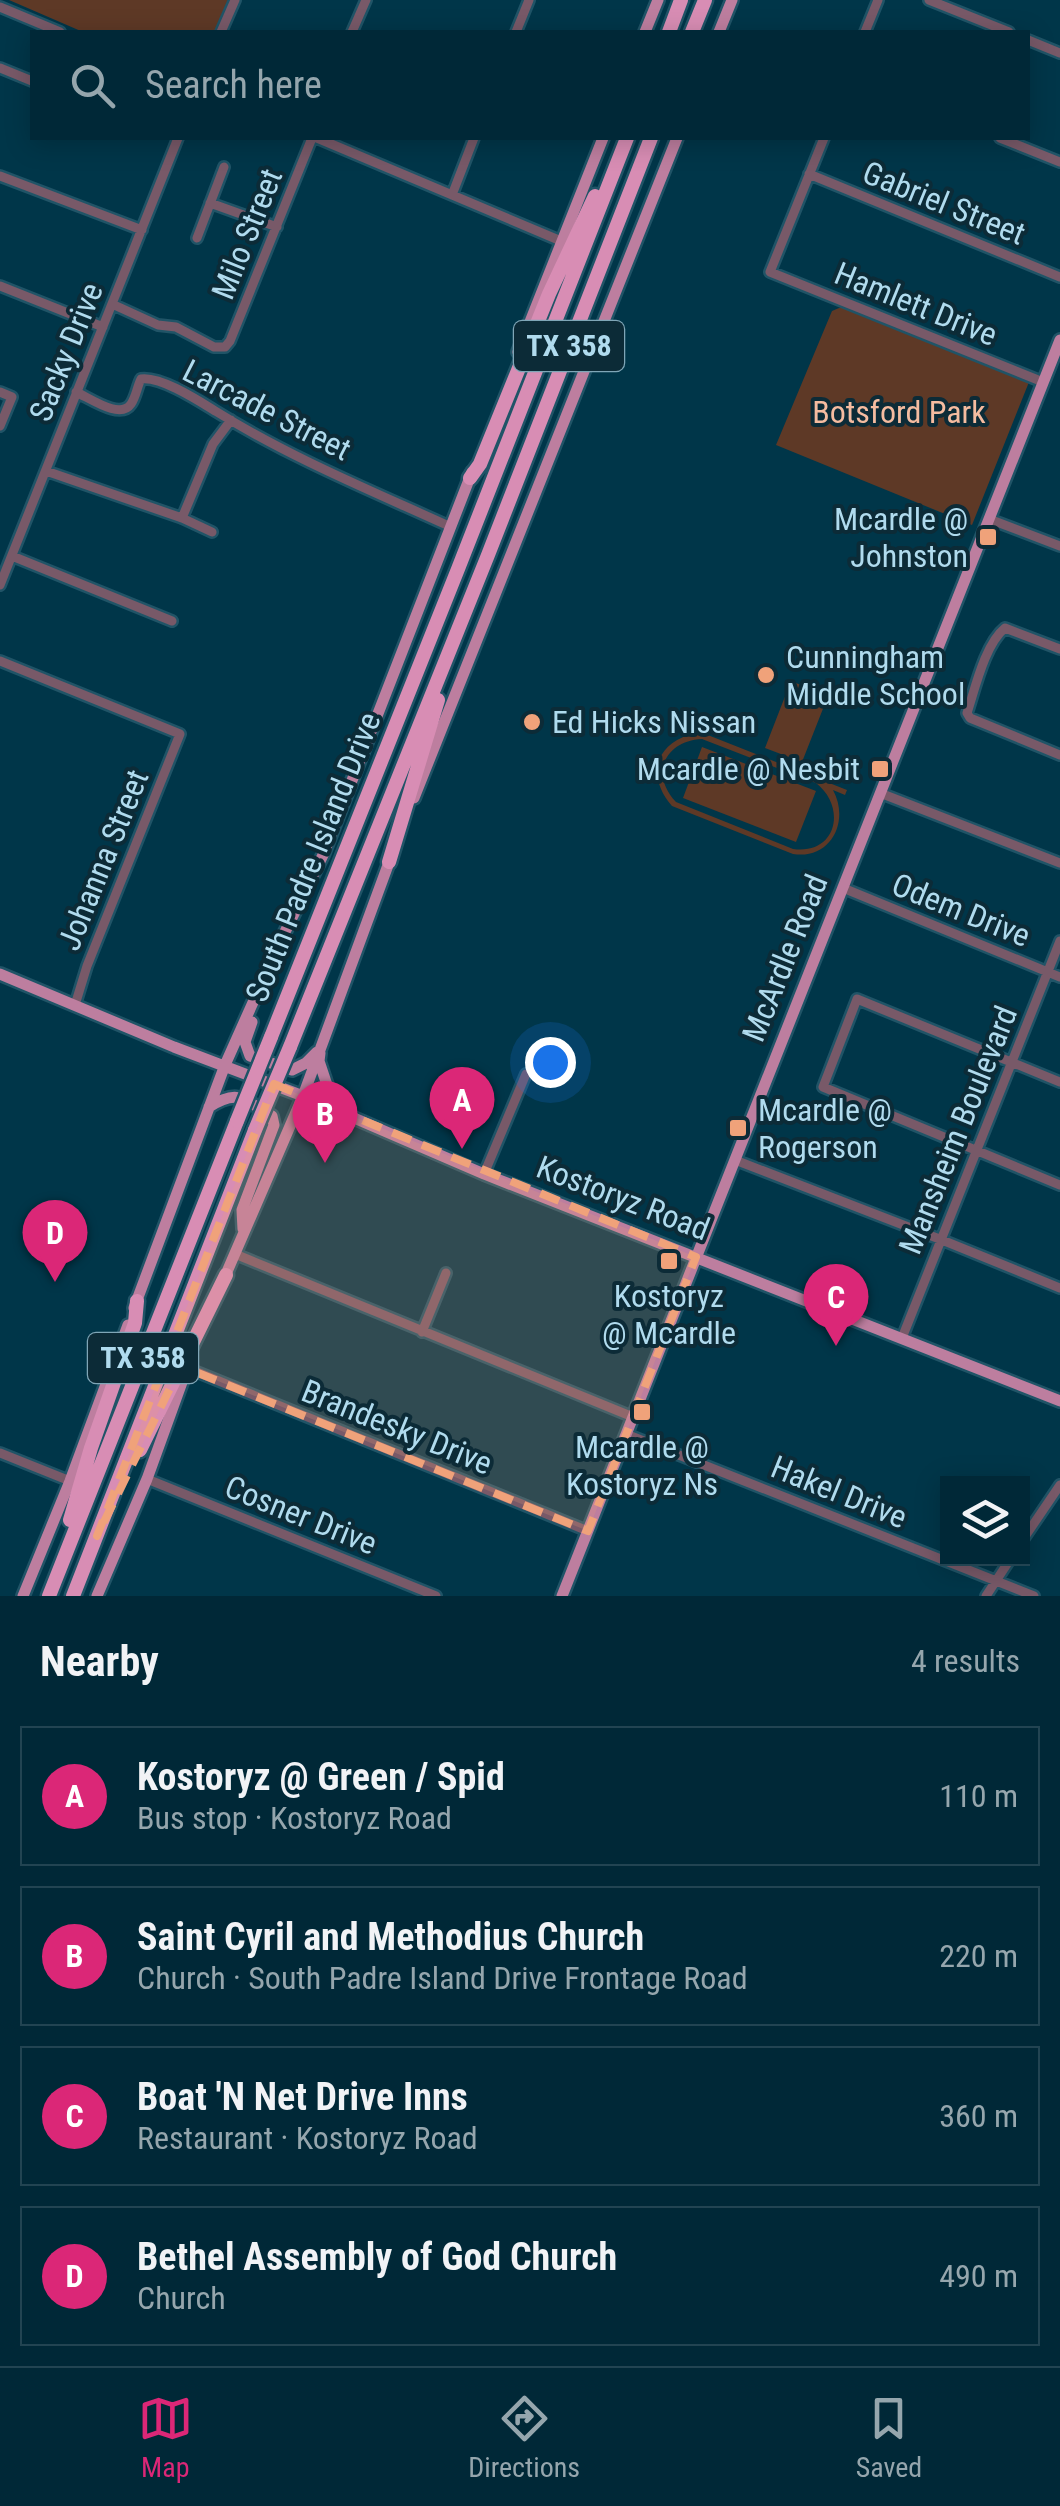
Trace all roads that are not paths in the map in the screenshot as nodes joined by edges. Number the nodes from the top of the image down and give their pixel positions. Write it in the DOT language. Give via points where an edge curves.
graph roads {
  1 [pos="235,0"];
  2 [pos="366,0"];
  3 [pos="529,0"];
  4 [pos="658,0"];
  5 [pos="682,0"];
  6 [pos="705,0"];
  7 [pos="732,0"];
  8 [pos="878,0"];
  9 [pos="929,0"];
  10 [pos="0,8"];
  11 [pos="55,30"];
  12 [pos="222,30"];
  13 [pos="353,30"];
  14 [pos="517,30"];
  15 [pos="646,30"];
  16 [pos="669,30"];
  17 [pos="693,30"];
  18 [pos="720,30"];
  19 [pos="867,30"];
  20 [pos="1004,30"];
  21 [pos="1030,41"];
  22 [pos="1060,54"];
  23 [pos="0,68"];
  24 [pos="30,80"];
  25 [pos="177,140"];
  26 [pos="313,140"];
  27 [pos="319,140"];
  28 [pos="473,140"];
  29 [pos="601,140"];
  30 [pos="626,140"];
  31 [pos="650,140"];
  32 [pos="677,140"];
  33 [pos="823,140"];
  34 [pos="1005,140"];
  35 [pos="1060,162"];
  36 [pos="224,167"];
  37 [pos="809,174"];
  38 [pos="0,176"];
  39 [pos="611,176"];
  40 [pos="452,194"];
  41 [pos="210,203"];
  42 [pos="277,227"];
  43 [pos="142,230"];
  44 [pos="197,238"];
  45 [pos="561,241"];
  46 [pos="1060,278"];
  47 [pos="0,286"];
  48 [pos="112,304"];
  49 [pos="103,327"];
  50 [pos="1060,340"];
  51 [pos="1043,382"];
  52 [pos="0,392"];
  53 [pos="76,392"];
  54 [pos="230,420"];
  55 [pos="0,426"];
  56 [pos="46,471"];
  57 [pos="470,478"];
  58 [pos="182,518"];
  59 [pos="989,519"];
  60 [pos="451,527"];
  61 [pos="212,532"];
  62 [pos="1060,546"];
  63 [pos="488,555"];
  64 [pos="12,556"];
  65 [pos="0,586"];
  66 [pos="172,621"];
  67 [pos="1060,649"];
  68 [pos="0,661"];
  69 [pos="1060,755"];
  70 [pos="880,793"];
  71 [pos="389,862"];
  72 [pos="1060,863"];
  73 [pos="843,888"];
  74 [pos="1060,941"];
  75 [pos="280,942"];
  76 [pos="1048,972"];
  77 [pos="0,974"];
  78 [pos="1060,977"];
  79 [pos="74,1005"];
  80 [pos="320,1049"];
  81 [pos="1012,1063"];
  82 [pos="225,1066"];
  83 [pos="526,1074"];
  84 [pos="1060,1082"];
  85 [pos="303,1096"];
  86 [pos="209,1107"];
  87 [pos="336,1110"];
  88 [pos="976,1152"];
  89 [pos="735,1160"];
  90 [pos="484,1174"];
  91 [pos="1060,1185"];
  92 [pos="244,1233"];
  93 [pos="942,1240"];
  94 [pos="235,1254"];
  95 [pos="696,1257"];
  96 [pos="446,1273"];
  97 [pos="226,1274"];
  98 [pos="1060,1288"];
  99 [pos="137,1301"];
  100 [pos="422,1332"];
  101 [pos="902,1338"];
  102 [pos="187,1368"];
  103 [pos="1060,1402"];
  104 [pos="633,1417"];
  105 [pos="626,1434"];
  106 [pos="0,1454"];
  107 [pos="147,1480"];
  108 [pos="70,1481"];
  109 [pos="1060,1484"];
  110 [pos="1030,1530"];
  111 [pos="588,1532"];
  112 [pos="98,1536"];
  113 [pos="1006,1566"];
  114 [pos="996,1581"];
  115 [pos="98,1593"];
  116 [pos="23,1596"];
  117 [pos="48,1596"];
  118 [pos="73,1596"];
  119 [pos="114,1596"];
  120 [pos="436,1596"];
  121 [pos="562,1596"];
  122 [pos="986,1596"];
  123 [pos="1034,1596"];
  1 -- 12 [label="street"];
  2 -- 13 [label="street"];
  3 -- 14 [label="street"];
  4 -- 15 [label="main road"];
  5 -- 16 [label="highway"];
  6 -- 17 [label="highway"];
  7 -- 18 [label="main road"];
  8 -- 19 [label="street"];
  9 -- 20 [label="street"];
  10 -- 11 [label="street"];
  21 -- 22 [label="street"];
  23 -- 24 [label="street"];
  25 -- 43 [label="street, Sacky Drive"];
  26 -- 42 [label="street, Milo Street"];
  27 -- 40 [label="street"];
  28 -- 40 [label="street"];
  29 -- 45 [label="main road"];
  30 -- 39 [label="highway, South Padre Island Drive / TX 358"];
  31 -- 63 [label="highway, South Padre Island Drive / TX 358"];
  32 -- 71 [label="main road"];
  33 -- 37 [label="street"];
  34 -- 35 [label="street"];
  36 -- 41 [label="street"];
  37 -- 46 [label="street, Gabriel Street"];
  37 -- 51 [label="street, Hamlett Drive" via="770,272"];
  38 -- 43 [label="street"];
  39 -- 57 [label="highway" via="572,241"];
  39 -- 117 [label="highway, South Padre Island Drive / TX 358, bridge"];
  40 -- 45 [label="street"];
  41 -- 42 [label="street"];
  41 -- 44 [label="street"];
  42 -- 48 [label="street, Milo Street" via="225,347"];
  43 -- 48 [label="street, Sacky Drive"];
  45 -- 57 [label="main road"];
  47 -- 49 [label="street"];
  48 -- 49 [label="street, Sacky Drive"];
  49 -- 53 [label="street, Sacky Drive"];
  50 -- 51 [label="main road, McArdle Road"];
  51 -- 59 [label="main road, McArdle Road"];
  52 -- 55 [label="street" via="12,396"];
  53 -- 54 [label="street, Larcade Street" via="122,411 147,378"];
  53 -- 56 [label="street, Sacky Drive"];
  54 -- 58 [label="street"];
  54 -- 60 [label="street, Larcade Street"];
  56 -- 58 [label="street"];
  56 -- 64 [label="street, Sacky Drive"];
  57 -- 60 [label="main road"];
  58 -- 61 [label="street"];
  59 -- 62 [label="street"];
  59 -- 70 [label="main road, McArdle Road"];
  60 -- 75 [label="main road" via="322,856"];
  63 -- 71 [label="highway"];
  63 -- 112 [label="highway, South Padre Island Drive / TX 358, bridge"];
  64 -- 65 [label="street, Sacky Drive"];
  64 -- 66 [label="street"];
  67 -- 69 [label="street" via="1005,628 998,633 967,716"];
  68 -- 79 [label="street, Johanna Street" via="180,734"];
  70 -- 72 [label="street"];
  70 -- 73 [label="main road, McArdle Road"];
  71 -- 80 [label="main road"];
  73 -- 76 [label="street, Odem Drive"];
  73 -- 89 [label="main road, McArdle Road"];
  74 -- 76 [label="street, Mansheim Boulevard"];
  75 -- 80 [label="main road" via="245,1042 250,1056 292,1070"];
  75 -- 82 [label="main road"];
  76 -- 78 [label="street, Odem Drive"];
  76 -- 81 [label="street, Mansheim Boulevard"];
  77 -- 79 [label="main road, Kostoryz Road"];
  79 -- 82 [label="main road, Kostoryz Road"];
  80 -- 85 [label="main road"];
  80 -- 87 [label="main road"];
  81 -- 84 [label="street"];
  81 -- 88 [label="street, Mansheim Boulevard"];
  81 -- 88 [label="street" via="857,999 824,1087"];
  82 -- 85 [label="main road, Kostoryz Road"];
  82 -- 86 [label="main road"];
  83 -- 90 [label="street"];
  85 -- 87 [label="main road, Kostoryz Road"];
  85 -- 92 [label="main road"];
  86 -- 92 [label="main road" via="238,1097 272,1116 242,1210"];
  86 -- 99 [label="main road"];
  87 -- 90 [label="main road, Kostoryz Road"];
  88 -- 91 [label="street"];
  88 -- 93 [label="street, Mansheim Boulevard"];
  89 -- 93 [label="street"];
  89 -- 95 [label="main road, McArdle Road"];
  90 -- 95 [label="main road, Kostoryz Road"];
  92 -- 94 [label="main road"];
  93 -- 98 [label="street"];
  93 -- 101 [label="street, Mansheim Boulevard"];
  94 -- 97 [label="main road"];
  94 -- 100 [label="street"];
  95 -- 101 [label="main road, Kostoryz Road"];
  95 -- 104 [label="main road, McArdle Road"];
  96 -- 100 [label="street"];
  97 -- 102 [label="main road"];
  97 -- 112 [label="highway"];
  99 -- 108 [label="main road"];
  99 -- 117 [label="highway"];
  100 -- 104 [label="street"];
  101 -- 103 [label="main road, Kostoryz Road"];
  102 -- 107 [label="main road"];
  102 -- 111 [label="street, Brandesky Drive"];
  104 -- 105 [label="main road, McArdle Road"];
  105 -- 111 [label="main road, McArdle Road"];
  105 -- 114 [label="street, Hakel Drive"];
  106 -- 108 [label="street"];
  107 -- 115 [label="main road"];
  107 -- 120 [label="street, Cosner Drive"];
  108 -- 116 [label="main road"];
  109 -- 110 [label="street"];
  111 -- 121 [label="main road, McArdle Road"];
  112 -- 118 [label="highway, South Padre Island Drive / TX 358"];
  113 -- 114 [label="street"];
  114 -- 122 [label="street"];
  114 -- 123 [label="street, Hakel Drive"];
  115 -- 119 [label="street"];
}
